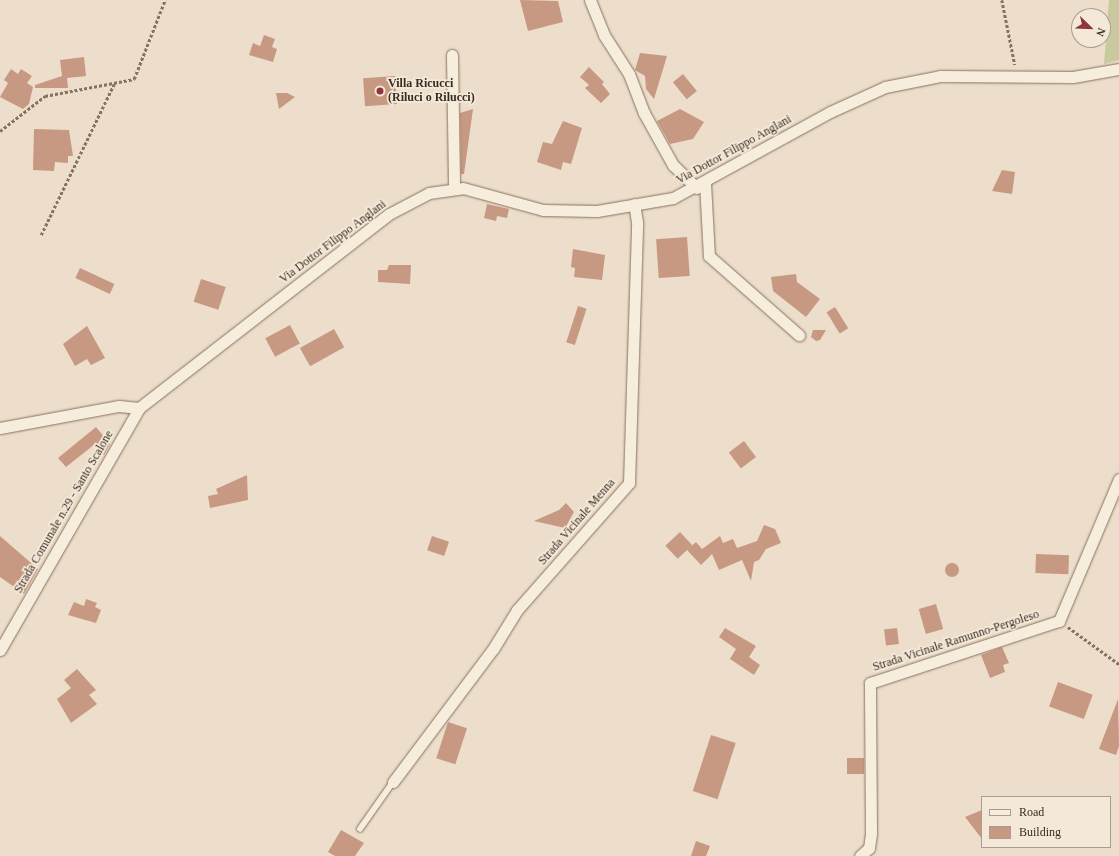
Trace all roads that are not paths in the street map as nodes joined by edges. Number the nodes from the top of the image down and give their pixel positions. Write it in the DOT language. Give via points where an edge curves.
graph roads {
  1 [pos="590,0"];
  2 [pos="452,55"];
  3 [pos="1119,68"];
  4 [pos="701,186"];
  5 [pos="454,190"];
  6 [pos="634,204"];
  7 [pos="799,335"];
  8 [pos="139,408"];
  9 [pos="0,428"];
  10 [pos="1119,479"];
  11 [pos="0,650"];
  12 [pos="393,782"];
  13 [pos="360,829"];
  14 [pos="860,856"];
  1 -- 4 [label="street" via="604,34 629,74 644,113 673,166"];
  2 -- 5 [label="street"];
  3 -- 4 [label="street, Via Dottor Filippo Anglani" via="1073,77 940,76 885,87 830,112"];
  4 -- 6 [label="street, Via Dottor Filippo Anglani" via="673,198"];
  4 -- 7 [label="street" via="709,256"];
  5 -- 6 [label="street, Via Dottor Filippo Anglani" via="464,188 543,210 598,211"];
  5 -- 8 [label="street, Via Dottor Filippo Anglani" via="429,193 389,214"];
  6 -- 12 [label="street, Strada Vicinale Menna" via="637,222 629,483 517,610 481,666"];
  8 -- 9 [label="street" via="118,406"];
  8 -- 11 [label="street, Strada Comunale n.29 - Santo Scalone"];
  10 -- 14 [label="street, Strada Vicinale Ramunno-Pergoleso" via="1060,621 870,683 872,833 869,848"];
  12 -- 13 [label="lane"];
}
